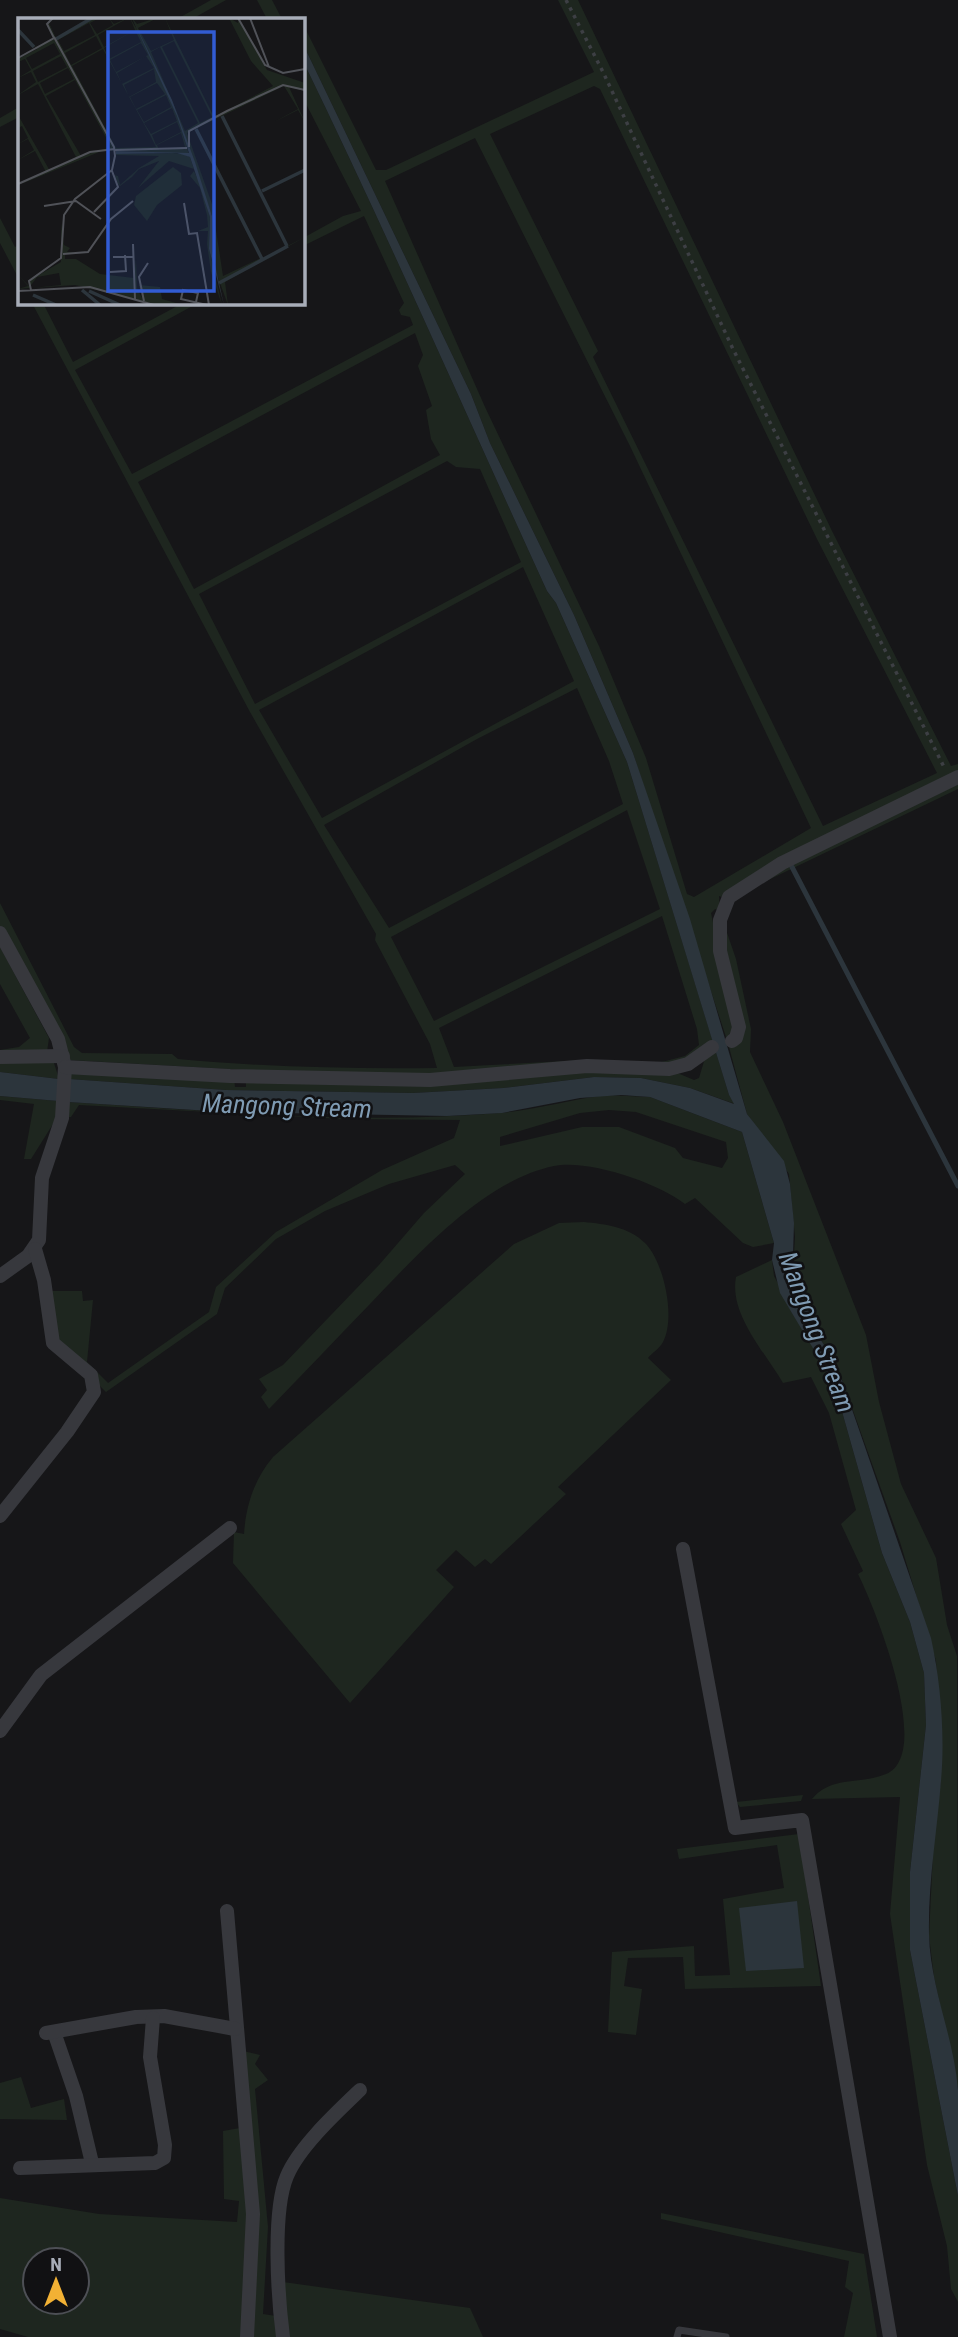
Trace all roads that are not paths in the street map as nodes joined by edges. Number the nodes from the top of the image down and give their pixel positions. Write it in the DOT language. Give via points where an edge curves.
graph roads {
  1 [pos="954,779"];
  2 [pos="0,933"];
  3 [pos="732,1041"];
  4 [pos="712,1047"];
  5 [pos="0,1057"];
  6 [pos="64,1066"];
  7 [pos="35,1249"];
  8 [pos="0,1276"];
  9 [pos="0,1516"];
  10 [pos="230,1528"];
  11 [pos="683,1549"];
  12 [pos="0,1731"];
  13 [pos="227,1911"];
  14 [pos="153,2018"];
  15 [pos="235,2029"];
  16 [pos="360,2090"];
  17 [pos="92,2163"];
  18 [pos="20,2168"];
  19 [pos="247,2337"];
  20 [pos="283,2337"];
  21 [pos="677,2337"];
  22 [pos="726,2337"];
  23 [pos="890,2337"];
  1 -- 3 [label="street" via="782,863 729,897 722,912 720,951 738,1027"];
  2 -- 6 [label="street" via="58,1039"];
  4 -- 6 [label="street" via="688,1064 669,1069 587,1066 430,1080"];
  5 -- 6 [label="street"];
  6 -- 7 [label="street" via="62,1118 42,1178"];
  7 -- 8 [label="street"];
  7 -- 9 [label="street" via="53,1343 91,1376 94,1392"];
  10 -- 12 [label="street" via="41,1675"];
  11 -- 23 [label="street" via="734,1828 802,1819"];
  13 -- 15 [label="street"];
  14 -- 15 [label="street" via="187,2019"];
  14 -- 17 [label="street" via="150,2057 164,2158 155,2163"];
  14 -- 17 [label="street" via="50,2033 76,2096"];
  15 -- 19 [label="street" via="253,2214"];
  16 -- 20 [label="street" via="294,2162 283,2186 279,2244"];
  17 -- 18 [label="street"];
  21 -- 22 [label="lane" via="679,2330"];
}
